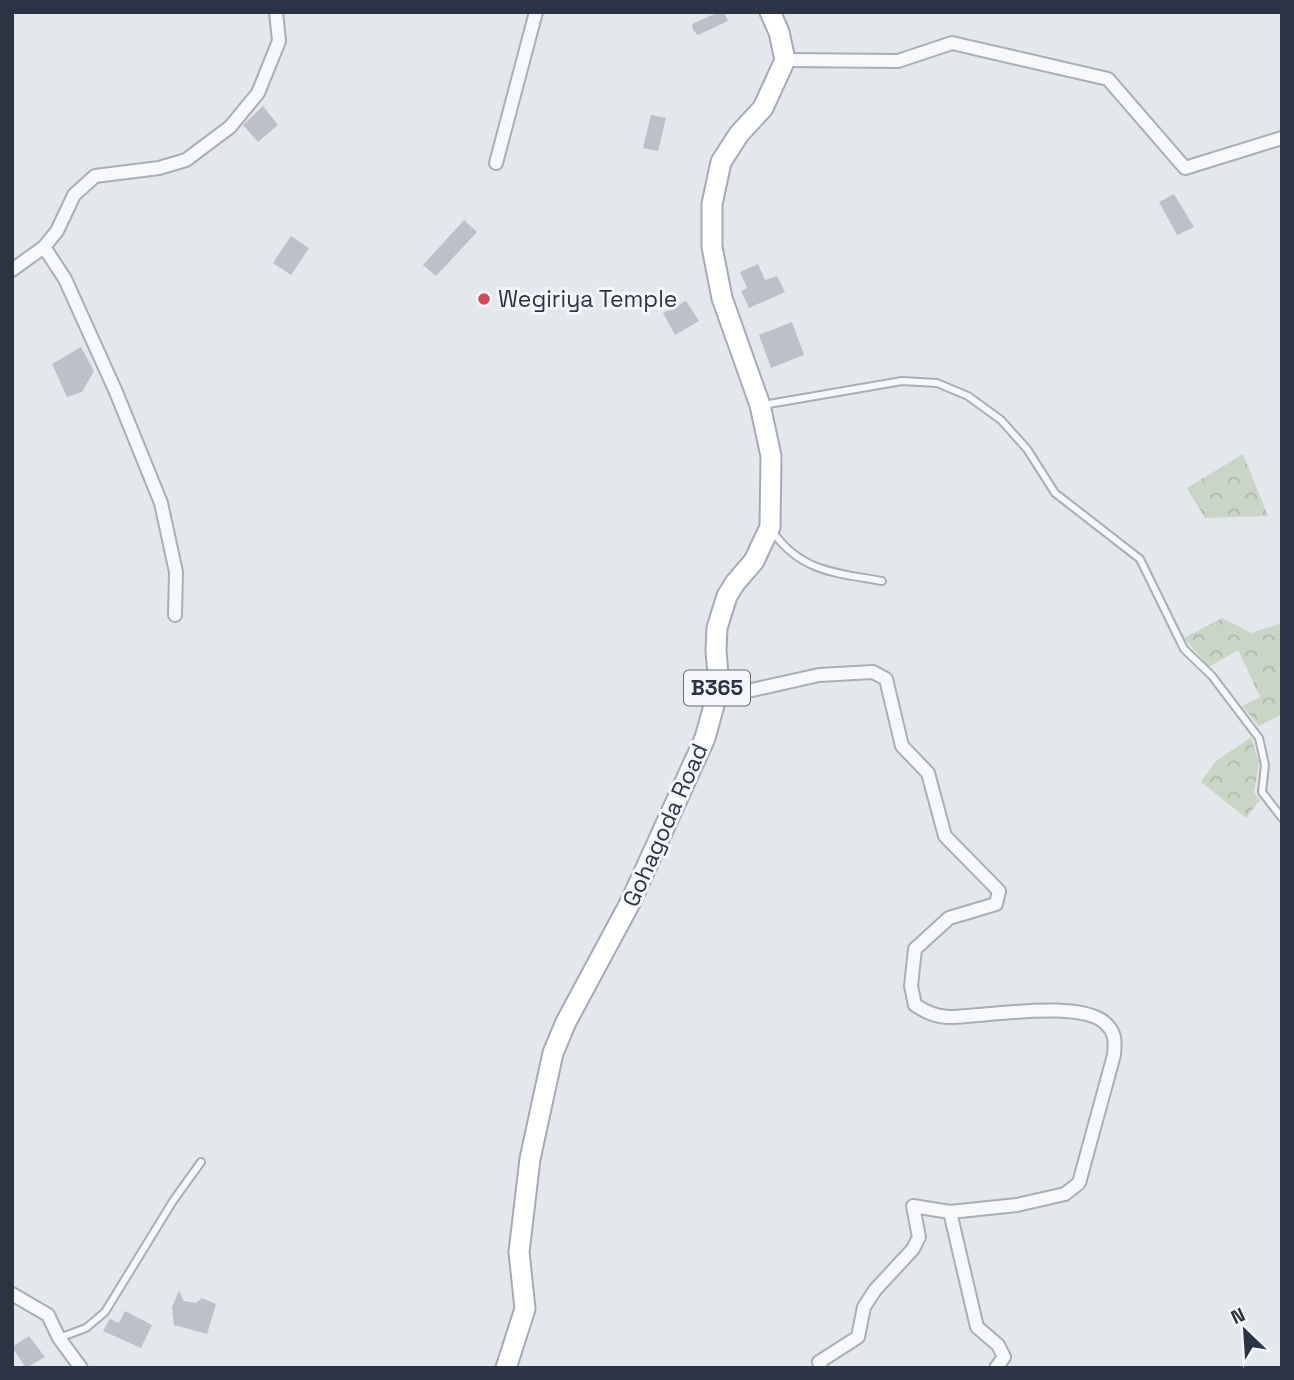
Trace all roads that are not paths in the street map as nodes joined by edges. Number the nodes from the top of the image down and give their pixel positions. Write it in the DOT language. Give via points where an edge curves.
graph roads {
  1 [pos="276,12"];
  2 [pos="536,12"];
  3 [pos="770,12"];
  4 [pos="786,60"];
  5 [pos="1282,138"];
  6 [pos="496,163"];
  7 [pos="44,247"];
  8 [pos="12,270"];
  9 [pos="760,405"];
  10 [pos="770,527"];
  11 [pos="882,581"];
  12 [pos="175,615"];
  13 [pos="716,698"];
  14 [pos="1282,818"];
  15 [pos="201,1162"];
  16 [pos="950,1212"];
  17 [pos="12,1294"];
  18 [pos="59,1338"];
  19 [pos="81,1368"];
  20 [pos="506,1368"];
  21 [pos="821,1368"];
  22 [pos="996,1368"];
  1 -- 7 [label="street" via="279,41 274,54 258,93 230,127 186,160 159,169 95,176 74,195"];
  2 -- 6 [label="street"];
  3 -- 4 [label="main road"];
  4 -- 5 [label="street" via="898,61 952,43 1108,79 1185,168"];
  4 -- 9 [label="main road, Gohagoda Road / B365" via="762,108 721,162 712,204 712,247 722,298"];
  7 -- 8 [label="street"];
  7 -- 12 [label="street" via="65,279 161,503 176,572"];
  9 -- 10 [label="main road, Gohagoda Road / B365" via="771,456"];
  9 -- 14 [label="lane" via="902,381 937,383 1001,420 1027,449 1055,493 1140,559 1185,649 1259,738 1265,765 1262,792"];
  10 -- 11 [label="lane" via="793,555 818,569"];
  10 -- 13 [label="main road, Gohagoda Road / B365" via="754,561 727,596 717,628"];
  13 -- 16 [label="street" via="818,675 873,672 886,679 902,746 928,773 945,836 999,891 996,904 949,918 915,949 911,986 915,1005 948,1017 1032,1010 1084,1013 1106,1023 1115,1038 1079,1183 1065,1194"];
  13 -- 20 [label="main road, Gohagoda Road / B365" via="705,738 630,903 553,1053 524,1206 519,1252 524,1309"];
  15 -- 18 [label="lane" via="105,1312 86,1328"];
  16 -- 21 [label="street" via="914,1206 919,1237 913,1250 874,1290 864,1307 858,1337 819,1362"];
  16 -- 22 [label="street" via="977,1327 998,1345 1004,1357"];
  17 -- 18 [label="street" via="48,1315"];
  18 -- 19 [label="street"];
}
